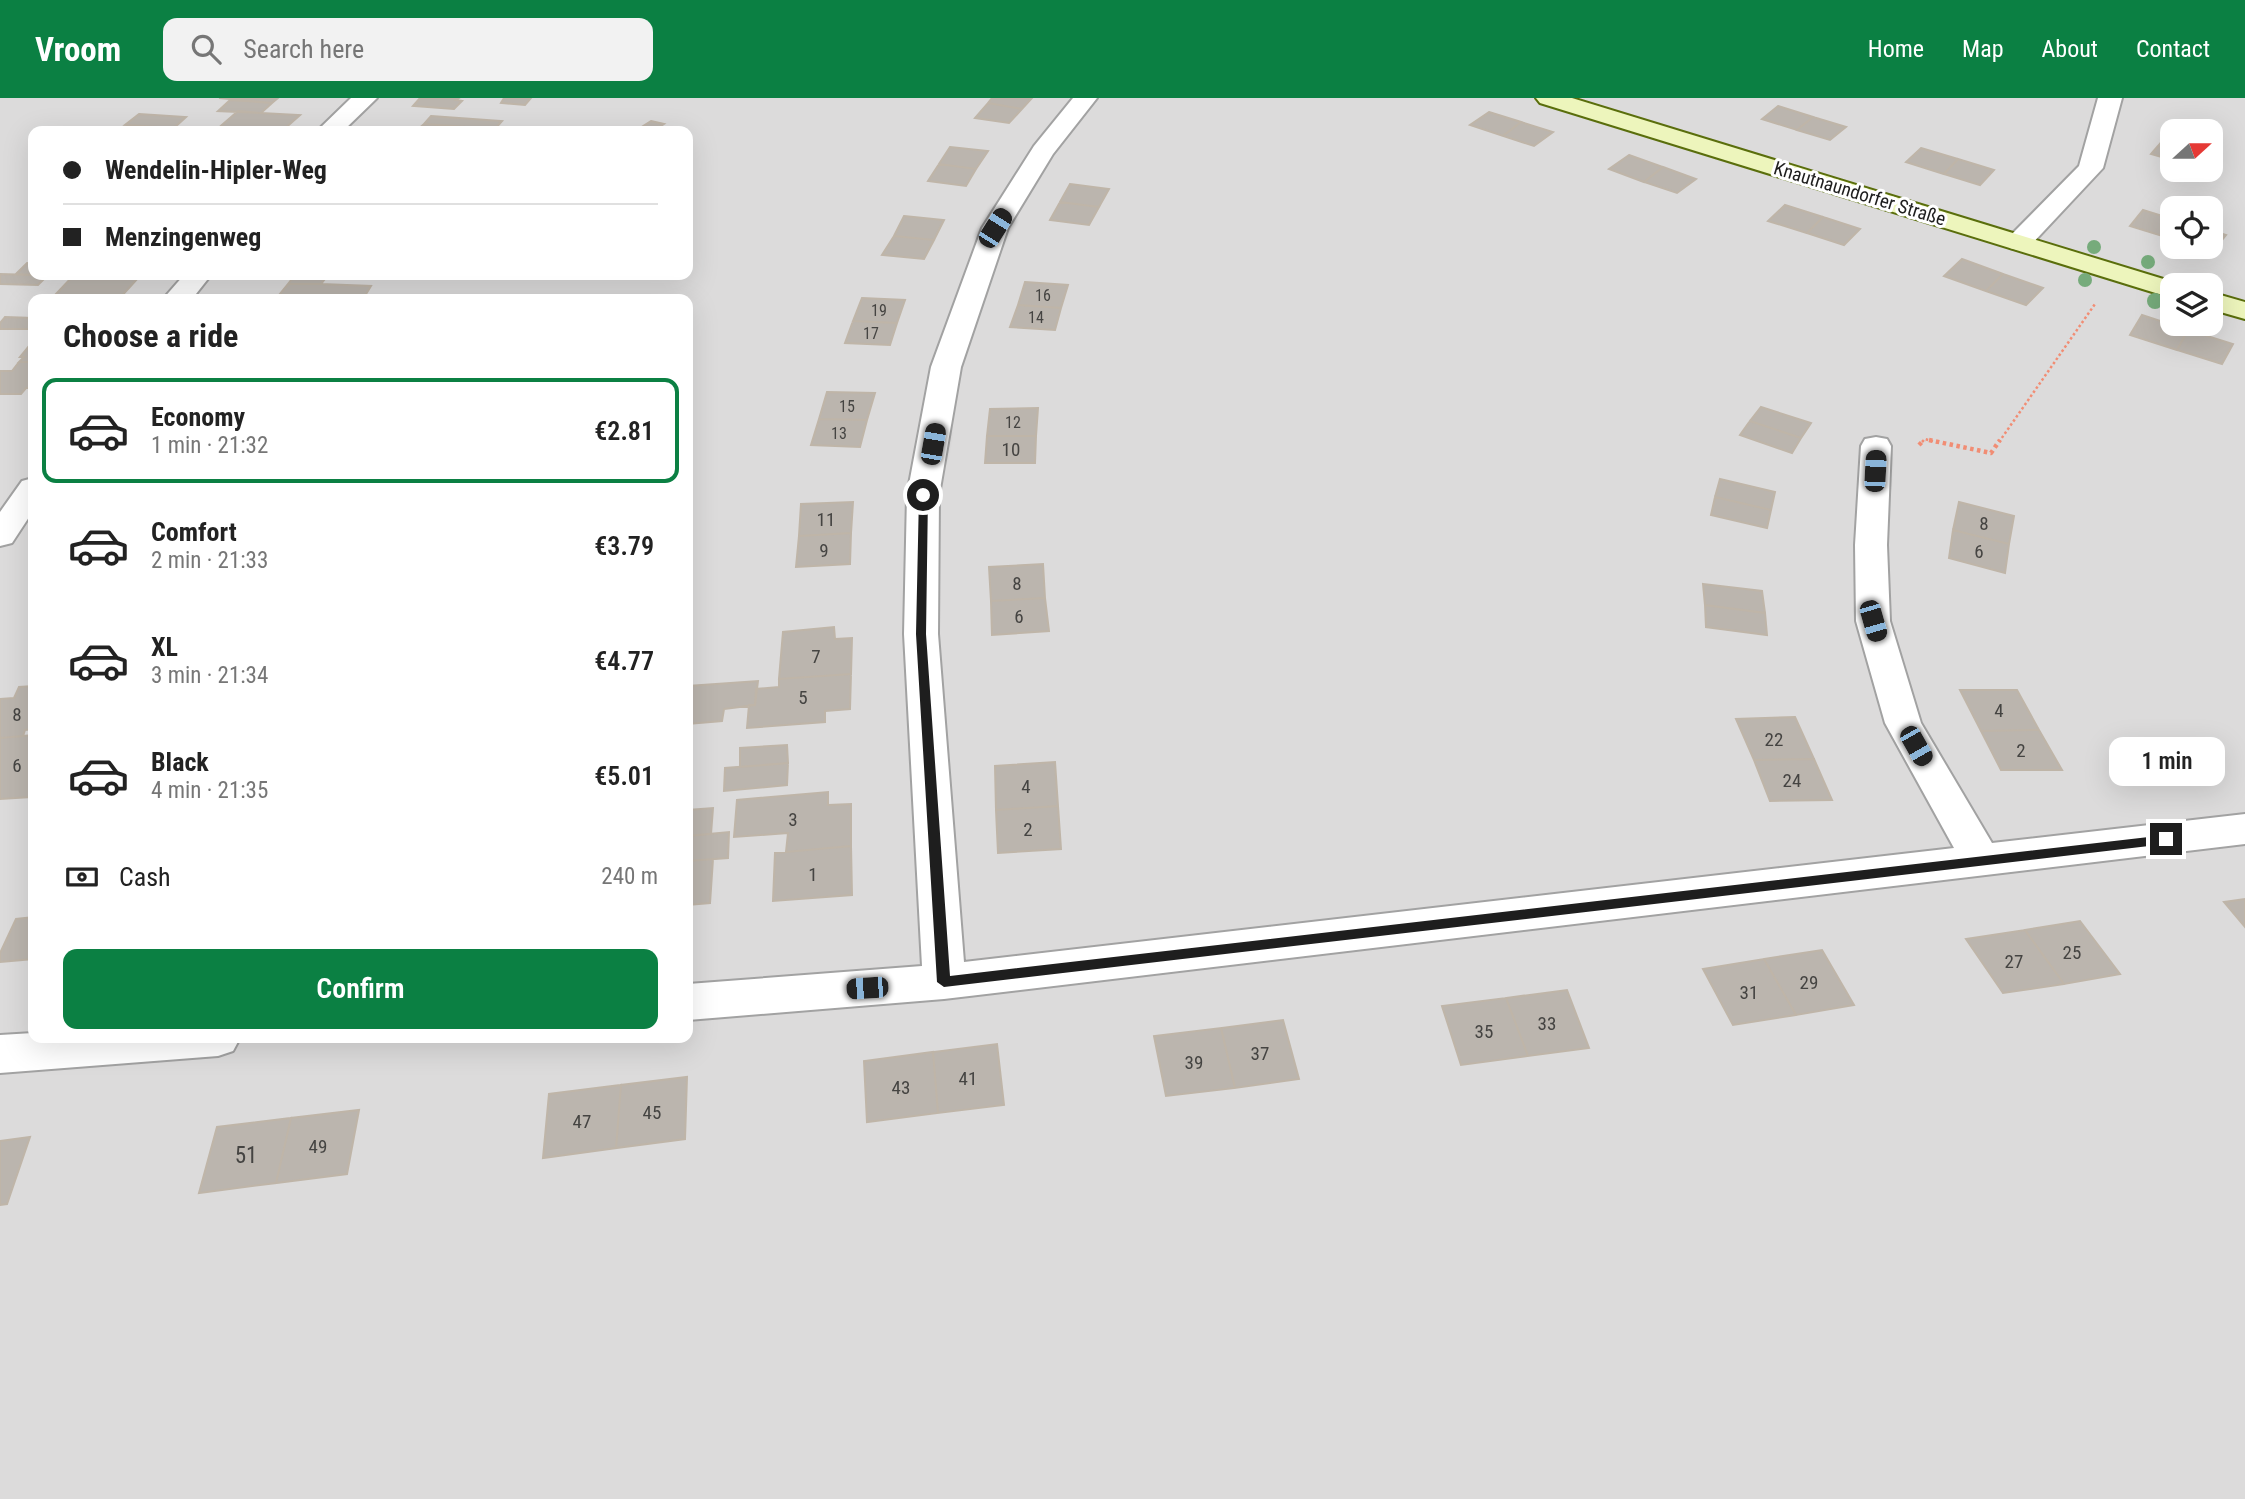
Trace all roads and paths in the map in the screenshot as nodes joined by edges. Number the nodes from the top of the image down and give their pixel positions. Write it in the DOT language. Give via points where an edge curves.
graph roads {
  1 [pos="365,98"];
  2 [pos="1085,98"];
  3 [pos="1548,98"];
  4 [pos="2110,98"];
  5 [pos="334,126"];
  6 [pos="2019,242"];
  7 [pos="2117,272"];
  8 [pos="194,280"];
  9 [pos="2160,285"];
  10 [pos="181,294"];
  11 [pos="2223,304"];
  12 [pos="2245,311"];
  13 [pos="1876,446"];
  14 [pos="28,495"];
  15 [pos="0,536"];
  16 [pos="2245,829"];
  17 [pos="1982,862"];
  18 [pos="944,982"];
  19 [pos="693,1002"];
  20 [pos="150,1043"];
  21 [pos="0,1054"];
  1 -- 5 [label="street"];
  2 -- 18 [label="street" via="1043,151 995,228 946,367 923,495 921,634"];
  3 -- 6 [label="main road, Knautnaundorfer Straße"];
  4 -- 6 [label="street" via="2091,168"];
  6 -- 7 [label="main road, Knautnaundorfer Straße"];
  7 -- 9 [label="main road, Knautnaundorfer Straße"];
  7 -- 13 [label="path" via="1992,453 1925,439 1913,450"];
  8 -- 10 [label="street"];
  11 -- 12 [label="main road"];
  13 -- 17 [label="street" via="1873,621 1903,723"];
  14 -- 15 [label="street"];
  16 -- 17 [label="street"];
  17 -- 18 [label="street"];
  18 -- 19 [label="street"];
  20 -- 21 [label="street"];
}
